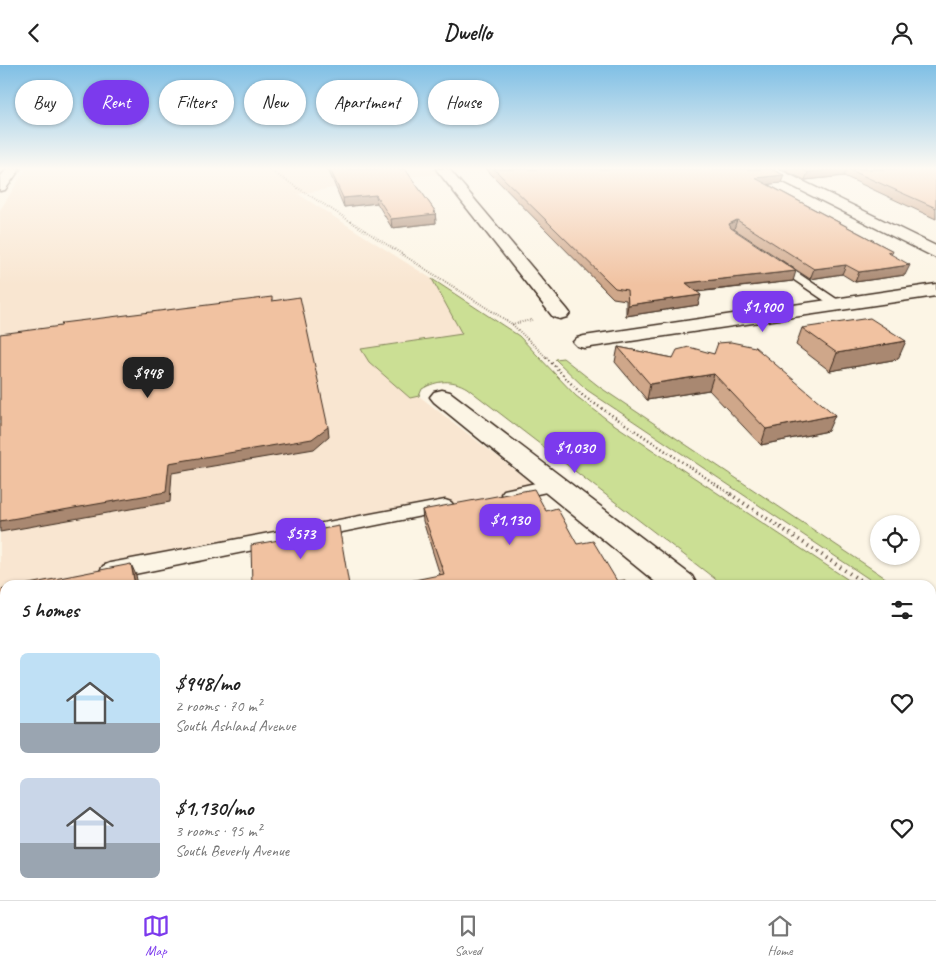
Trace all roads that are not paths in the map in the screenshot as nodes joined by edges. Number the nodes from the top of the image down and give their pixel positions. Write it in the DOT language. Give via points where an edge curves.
graph roads {
  1 [pos="474,208"];
  2 [pos="846,208"];
  3 [pos="936,253"];
  4 [pos="765,255"];
  5 [pos="936,290"];
  6 [pos="838,304"];
  7 [pos="560,313"];
  8 [pos="584,342"];
  9 [pos="442,397"];
  10 [pos="554,485"];
  11 [pos="489,497"];
  12 [pos="460,503"];
  13 [pos="97,574"];
  14 [pos="676,580"];
  1 -- 7 [label="street"];
  2 -- 3 [label="street"];
  4 -- 6 [label="lane"];
  5 -- 6 [label="street"];
  6 -- 8 [label="street"];
  9 -- 10 [label="street"];
  10 -- 11 [label="lane"];
  10 -- 14 [label="street"];
  12 -- 13 [label="lane"];
}
